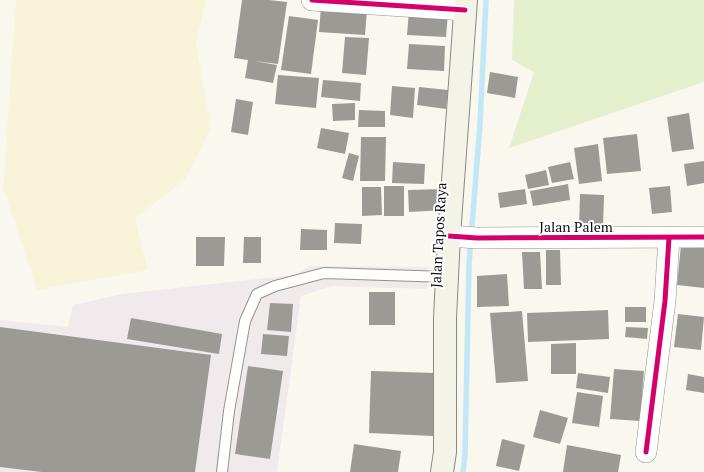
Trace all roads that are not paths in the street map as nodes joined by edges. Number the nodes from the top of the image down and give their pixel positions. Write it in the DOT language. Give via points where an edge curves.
graph roads {
  1 [pos="312,0"];
  2 [pos="466,5"];
  3 [pos="463,237"];
  4 [pos="704,237"];
  5 [pos="669,238"];
  6 [pos="447,277"];
  7 [pos="646,452"];
  8 [pos="222,472"];
  9 [pos="442,472"];
  1 -- 2 [label="street"];
  2 -- 3 [label="main road, Jalan Tapos Raya"];
  3 -- 5 [label="street, Jalan Palem"];
  3 -- 6 [label="main road, Jalan Tapos Raya"];
  4 -- 5 [label="street, Jalan Palem"];
  5 -- 7 [label="street" via="665,301"];
  6 -- 8 [label="lane" via="324,273 275,286 257,294 245,321 229,411"];
  6 -- 9 [label="main road, Jalan Tapos Raya" via="445,452"];
}
